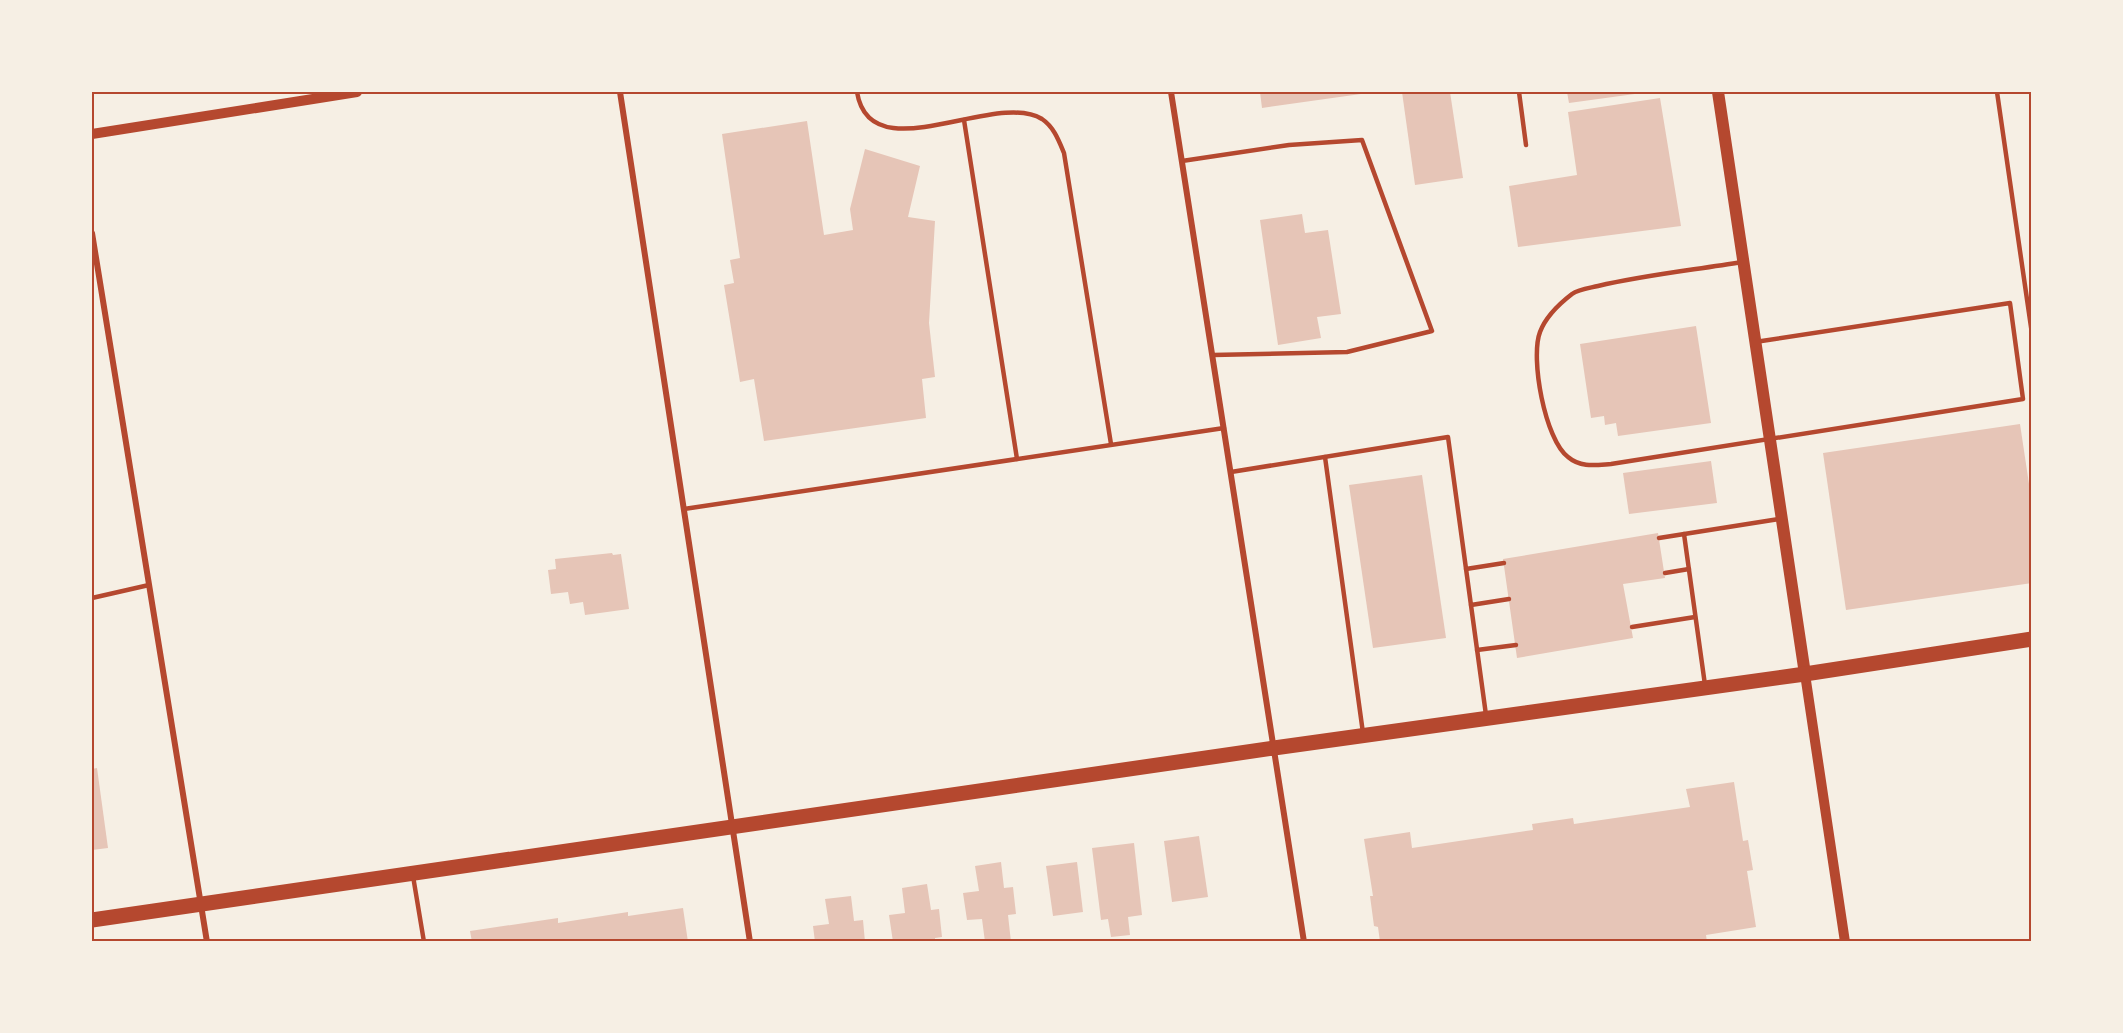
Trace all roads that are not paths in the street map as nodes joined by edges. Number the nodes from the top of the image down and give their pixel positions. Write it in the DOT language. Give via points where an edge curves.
graph roads {
  1 [pos="357,92"];
  2 [pos="620,92"];
  3 [pos="857,92"];
  4 [pos="1171,92"];
  5 [pos="1519,92"];
  6 [pos="1718,92"];
  7 [pos="1997,92"];
  8 [pos="964,120"];
  9 [pos="92,134"];
  10 [pos="1526,145"];
  11 [pos="1182,161"];
  12 [pos="92,233"];
  13 [pos="1744,261"];
  14 [pos="2031,334"];
  15 [pos="1755,342"];
  16 [pos="1213,355"];
  17 [pos="2031,398"];
  18 [pos="2023,399"];
  19 [pos="1224,428"];
  20 [pos="1770,439"];
  21 [pos="1111,444"];
  22 [pos="1325,457"];
  23 [pos="1017,459"];
  24 [pos="1231,472"];
  25 [pos="684,509"];
  26 [pos="1782,518"];
  27 [pos="1684,534"];
  28 [pos="1659,538"];
  29 [pos="1504,563"];
  30 [pos="1466,569"];
  31 [pos="1689,569"];
  32 [pos="1665,573"];
  33 [pos="149,585"];
  34 [pos="92,598"];
  35 [pos="1509,599"];
  36 [pos="1471,605"];
  37 [pos="1695,617"];
  38 [pos="1632,627"];
  39 [pos="2031,639"];
  40 [pos="1516,645"];
  41 [pos="1477,650"];
  42 [pos="1805,674"];
  43 [pos="1705,688"];
  44 [pos="1487,718"];
  45 [pos="1363,735"];
  46 [pos="1274,748"];
  47 [pos="733,828"];
  48 [pos="413,873"];
  49 [pos="201,903"];
  50 [pos="92,920"];
  51 [pos="207,942"];
  52 [pos="424,942"];
  53 [pos="750,942"];
  54 [pos="1304,942"];
  55 [pos="1845,942"];
  1 -- 9 [label="street"];
  2 -- 25 [label="street"];
  3 -- 8 [label="lane" via="865,116 878,124 916,128"];
  4 -- 11 [label="street"];
  5 -- 10 [label="lane"];
  6 -- 13 [label="main road"];
  7 -- 14 [label="lane"];
  8 -- 21 [label="lane" via="1027,113 1043,120 1056,133 1064,153"];
  8 -- 23 [label="lane"];
  11 -- 16 [label="street"];
  11 -- 16 [label="lane" via="1362,140 1432,331 1347,352"];
  12 -- 33 [label="street"];
  13 -- 15 [label="main road"];
  13 -- 20 [label="lane" via="1575,292 1554,309 1540,332 1536,354 1541,396 1552,434 1567,457 1586,466"];
  15 -- 18 [label="lane" via="2010,303"];
  15 -- 20 [label="main road"];
  16 -- 19 [label="street"];
  17 -- 18 [label="lane"];
  18 -- 20 [label="lane"];
  19 -- 21 [label="lane"];
  19 -- 24 [label="street"];
  20 -- 26 [label="main road"];
  21 -- 23 [label="lane"];
  22 -- 24 [label="lane"];
  22 -- 30 [label="lane" via="1448,437"];
  22 -- 45 [label="lane"];
  23 -- 25 [label="lane"];
  24 -- 46 [label="street"];
  25 -- 47 [label="street"];
  26 -- 27 [label="lane"];
  26 -- 42 [label="main road"];
  27 -- 28 [label="lane"];
  27 -- 31 [label="lane"];
  29 -- 30 [label="lane"];
  30 -- 36 [label="lane"];
  31 -- 32 [label="lane"];
  31 -- 37 [label="lane"];
  33 -- 34 [label="lane"];
  33 -- 49 [label="street"];
  35 -- 36 [label="lane"];
  36 -- 41 [label="lane"];
  37 -- 38 [label="lane"];
  37 -- 43 [label="lane"];
  39 -- 42 [label="main road"];
  40 -- 41 [label="lane"];
  41 -- 44 [label="lane"];
  42 -- 43 [label="main road"];
  42 -- 55 [label="street"];
  43 -- 44 [label="main road"];
  44 -- 45 [label="main road"];
  45 -- 46 [label="main road"];
  46 -- 47 [label="main road"];
  46 -- 54 [label="street"];
  47 -- 48 [label="main road"];
  47 -- 53 [label="street"];
  48 -- 49 [label="main road"];
  48 -- 52 [label="lane"];
  49 -- 50 [label="main road"];
  49 -- 51 [label="street"];
}
